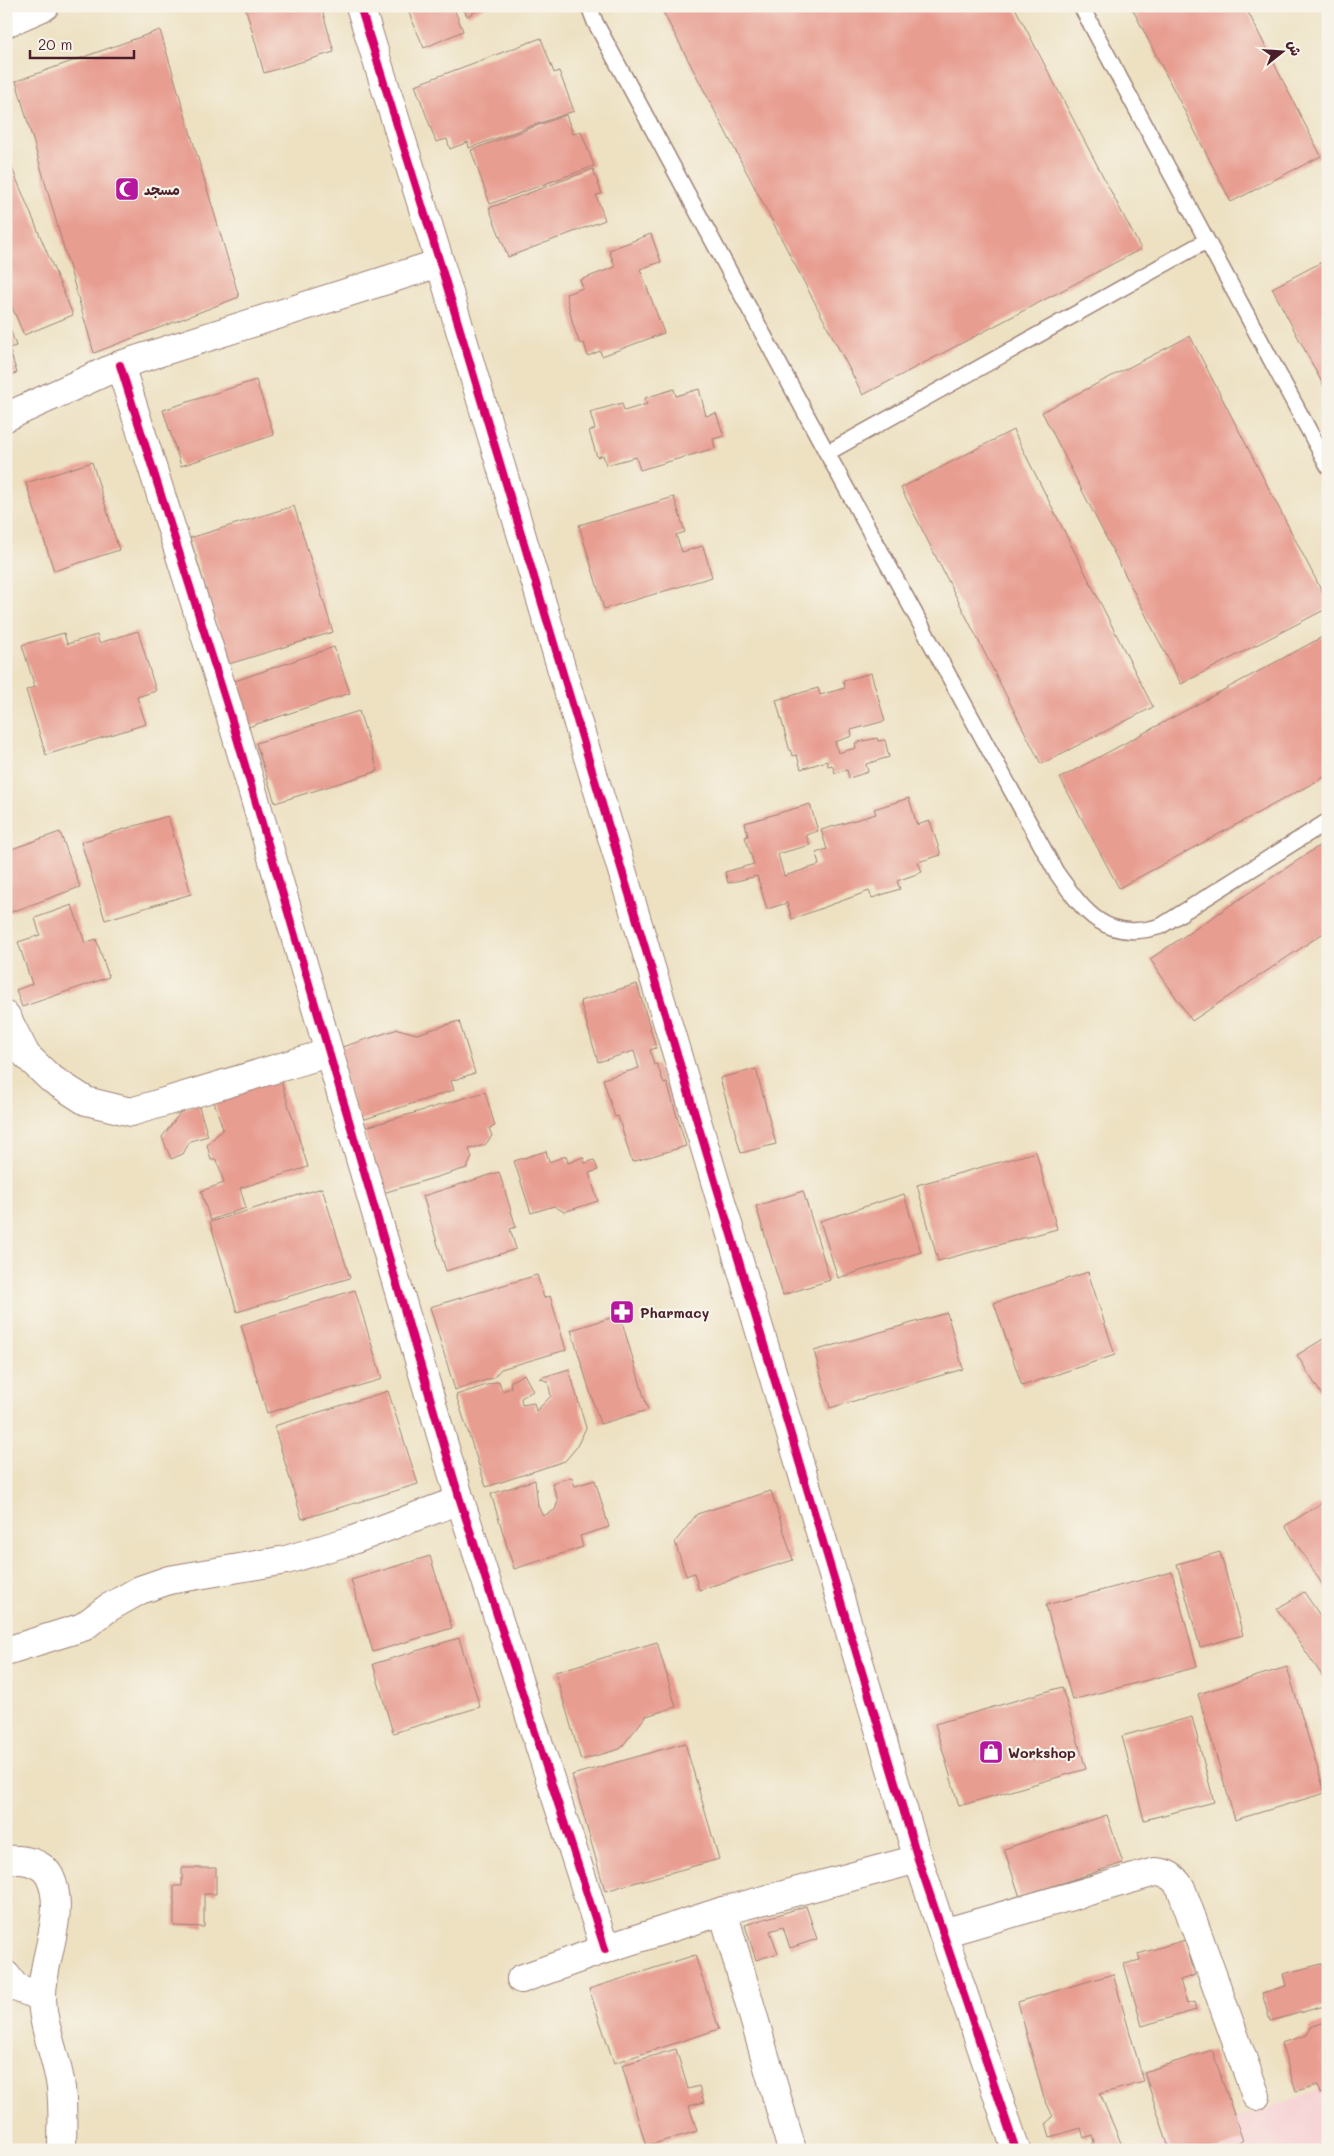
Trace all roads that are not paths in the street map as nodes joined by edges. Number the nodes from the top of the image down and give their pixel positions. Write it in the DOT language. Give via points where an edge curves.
graph roads {
  1 [pos="45,6"];
  2 [pos="360,6"];
  3 [pos="589,6"];
  4 [pos="1081,6"];
  5 [pos="6,23"];
  6 [pos="1206,240"];
  7 [pos="440,263"];
  8 [pos="120,365"];
  9 [pos="6,417"];
  10 [pos="827,453"];
  11 [pos="1328,466"];
  12 [pos="1328,820"];
  13 [pos="6,1016"];
  14 [pos="328,1054"];
  15 [pos="460,1500"];
  16 [pos="7,1652"];
  17 [pos="918,1859"];
  18 [pos="6,1860"];
  19 [pos="723,1912"];
  20 [pos="942,1933"];
  21 [pos="605,1949"];
  22 [pos="6,1976"];
  23 [pos="521,1979"];
  24 [pos="42,1997"];
  25 [pos="1256,2096"];
  26 [pos="62,2150"];
  27 [pos="792,2150"];
  28 [pos="1016,2150"];
  1 -- 5 [label="street"];
  2 -- 7 [label="street"];
  3 -- 10 [label="lane"];
  4 -- 6 [label="lane"];
  6 -- 10 [label="lane"];
  6 -- 11 [label="lane"];
  7 -- 8 [label="street"];
  7 -- 17 [label="street"];
  8 -- 9 [label="street"];
  8 -- 14 [label="street" via="230,714"];
  10 -- 12 [label="lane" via="1056,872 1078,904 1094,918 1111,927 1129,931 1161,926"];
  13 -- 14 [label="street" via="26,1055 50,1078 86,1100 131,1112"];
  14 -- 15 [label="street"];
  15 -- 16 [label="street" via="352,1540 286,1560 169,1580 140,1590 83,1627"];
  15 -- 21 [label="street"];
  17 -- 19 [label="street"];
  17 -- 20 [label="street"];
  18 -- 24 [label="street" via="37,1864 49,1875 55,1893 56,1915"];
  19 -- 21 [label="street"];
  19 -- 27 [label="street"];
  20 -- 25 [label="street" via="1155,1872 1174,1877"];
  20 -- 28 [label="street"];
  21 -- 23 [label="street"];
  22 -- 24 [label="street" via="15,1987"];
  24 -- 26 [label="street" via="61,2084"];
}
